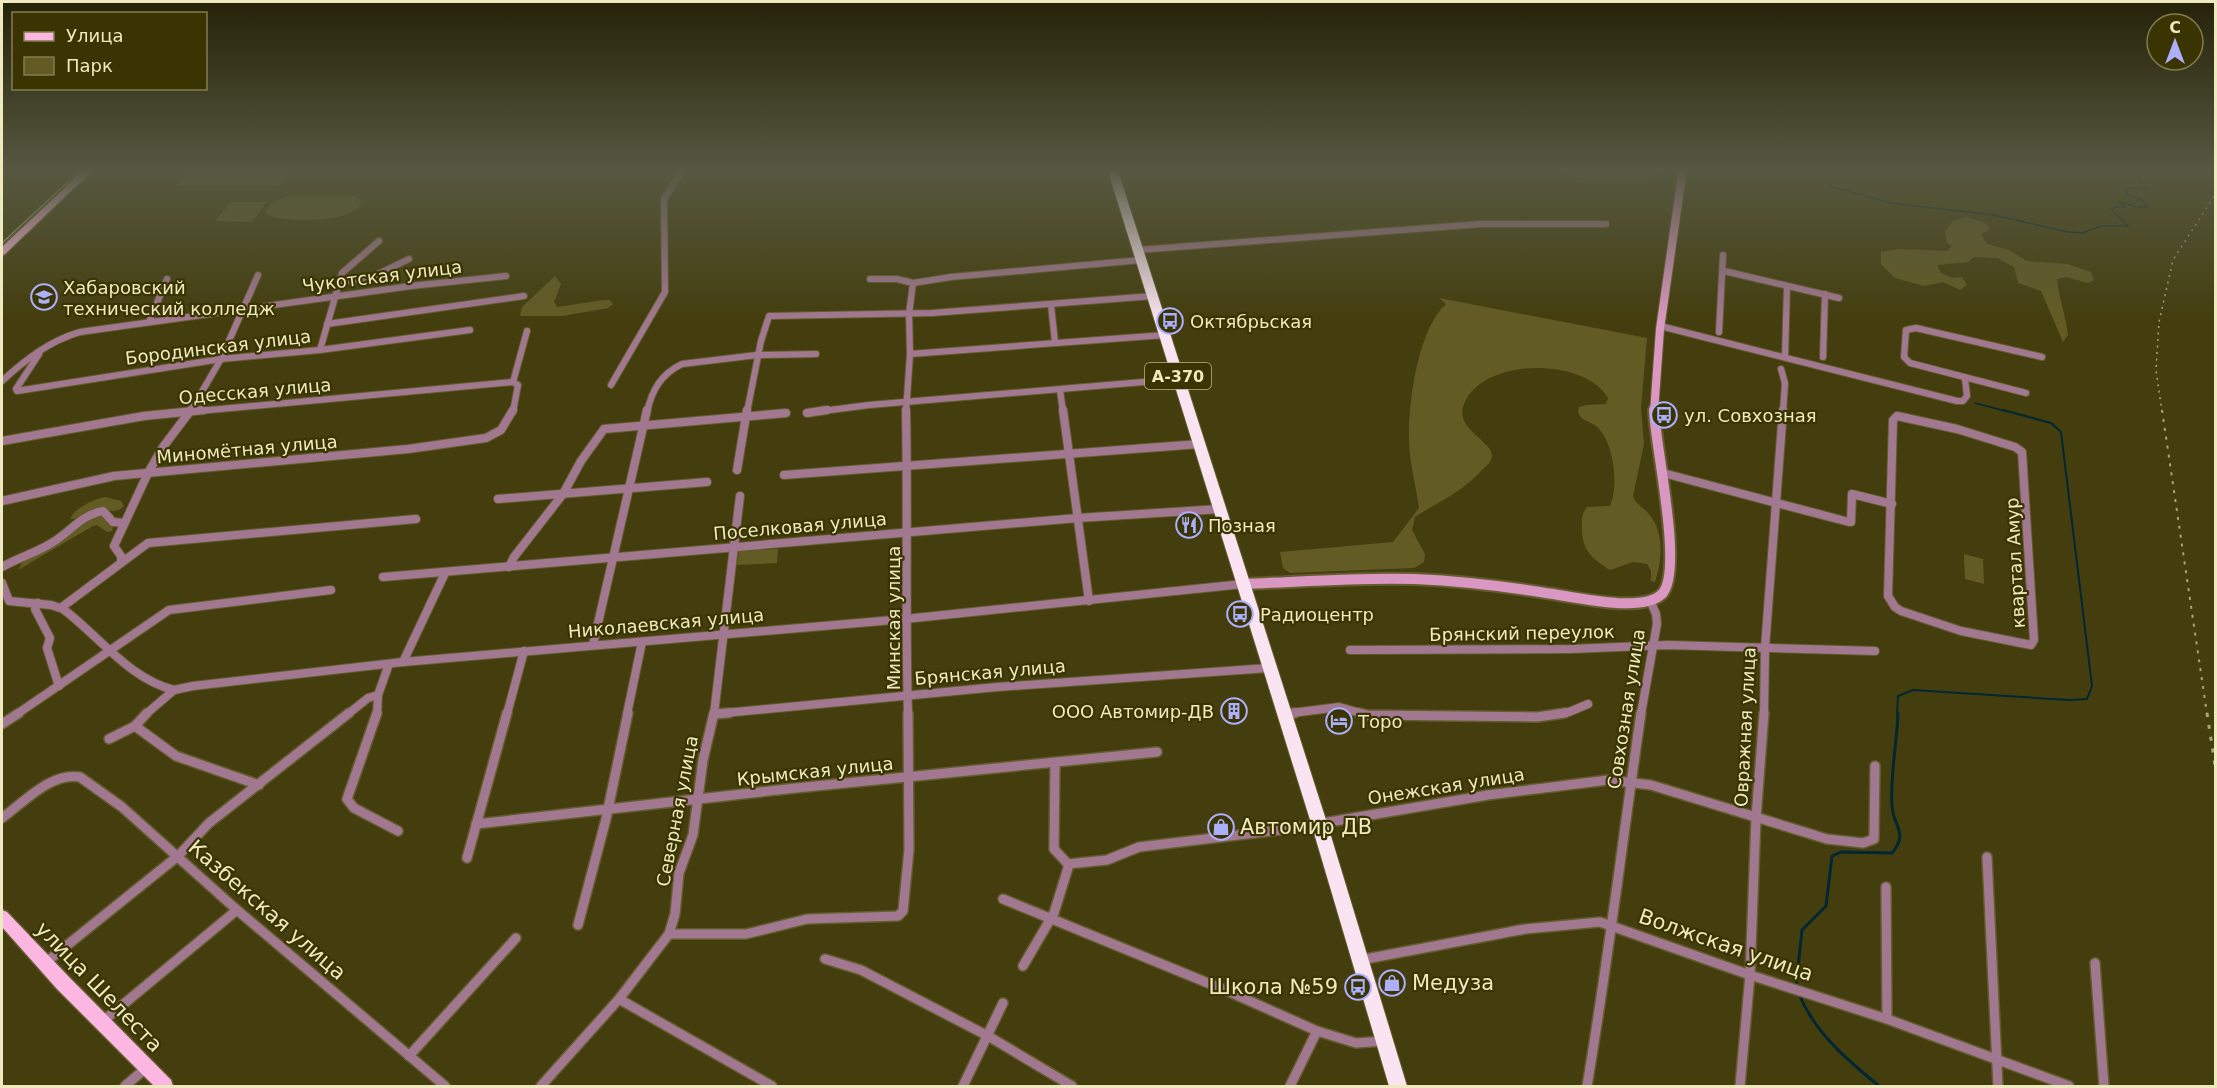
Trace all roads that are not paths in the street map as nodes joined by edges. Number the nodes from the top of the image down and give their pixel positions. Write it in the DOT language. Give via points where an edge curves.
graph roads {
  1 [pos="37,219"];
  2 [pos="664,219"];
  3 [pos="1128,219"];
  4 [pos="1676,219"];
  5 [pos="1606,224"];
  6 [pos="380,241"];
  7 [pos="2,252"];
  8 [pos="1139,255"];
  9 [pos="1723,255"];
  10 [pos="409,259"];
  11 [pos="1724,271"];
  12 [pos="258,275"];
  13 [pos="506,276"];
  14 [pos="167,279"];
  15 [pos="870,279"];
  16 [pos="340,282"];
  17 [pos="913,283"];
  18 [pos="1787,286"];
  19 [pos="1825,294"];
  20 [pos="524,296"];
  21 [pos="1153,296"];
  22 [pos="336,297"];
  23 [pos="1839,298"];
  24 [pos="1051,305"];
  25 [pos="242,310"];
  26 [pos="909,314"];
  27 [pos="148,322"];
  28 [pos="327,324"];
  29 [pos="1660,326"];
  30 [pos="470,330"];
  31 [pos="528,331"];
  32 [pos="1719,332"];
  33 [pos="1165,335"];
  34 [pos="1055,342"];
  35 [pos="320,350"];
  36 [pos="39,352"];
  37 [pos="816,354"];
  38 [pos="910,354"];
  39 [pos="757,355"];
  40 [pos="1785,357"];
  41 [pos="1823,357"];
  42 [pos="2042,357"];
  43 [pos="221,359"];
  44 [pos="1781,369"];
  45 [pos="1179,379"];
  46 [pos="1965,379"];
  47 [pos="2,381"];
  48 [pos="513,382"];
  49 [pos="611,385"];
  50 [pos="1060,390"];
  51 [pos="2026,393"];
  52 [pos="906,402"];
  53 [pos="190,411"];
  54 [pos="786,413"];
  55 [pos="807,413"];
  56 [pos="747,417"];
  57 [pos="643,426"];
  58 [pos="2,441"];
  59 [pos="1200,444"];
  60 [pos="1069,453"];
  61 [pos="907,465"];
  62 [pos="737,470"];
  63 [pos="148,473"];
  64 [pos="1663,473"];
  65 [pos="784,475"];
  66 [pos="707,482"];
  67 [pos="630,489"];
  68 [pos="563,494"];
  69 [pos="740,496"];
  70 [pos="498,499"];
  71 [pos="2,501"];
  72 [pos="1777,503"];
  73 [pos="1892,504"];
  74 [pos="1220,509"];
  75 [pos="416,519"];
  76 [pos="1078,519"];
  77 [pos="124,523"];
  78 [pos="908,533"];
  79 [pos="734,548"];
  80 [pos="614,559"];
  81 [pos="121,562"];
  82 [pos="2,567"];
  83 [pos="509,567"];
  84 [pos="445,573"];
  85 [pos="383,577"];
  86 [pos="2,583"];
  87 [pos="1244,584"];
  88 [pos="331,590"];
  89 [pos="1650,600"];
  90 [pos="1089,601"];
  91 [pos="38,603"];
  92 [pos="62,607"];
  93 [pos="906,619"];
  94 [pos="723,635"];
  95 [pos="642,642"];
  96 [pos="593,645"];
  97 [pos="1652,645"];
  98 [pos="1766,648"];
  99 [pos="110,650"];
  100 [pos="1350,650"];
  101 [pos="524,651"];
  102 [pos="1875,651"];
  103 [pos="403,662"];
  104 [pos="389,664"];
  105 [pos="1269,668"];
  106 [pos="59,686"];
  107 [pos="174,690"];
  108 [pos="378,695"];
  109 [pos="908,696"];
  110 [pos="1588,704"];
  111 [pos="714,714"];
  112 [pos="1284,714"];
  113 [pos="2,724"];
  114 [pos="135,726"];
  115 [pos="109,739"];
  116 [pos="1157,752"];
  117 [pos="1055,763"];
  118 [pos="1875,766"];
  119 [pos="910,778"];
  120 [pos="1631,782"];
  121 [pos="259,785"];
  122 [pos="697,800"];
  123 [pos="608,810"];
  124 [pos="2,818"];
  125 [pos="1756,818"];
  126 [pos="1319,823"];
  127 [pos="476,824"];
  128 [pos="398,831"];
  129 [pos="177,856"];
  130 [pos="1987,856"];
  131 [pos="467,858"];
  132 [pos="1068,864"];
  133 [pos="1886,887"];
  134 [pos="1003,899"];
  135 [pos="237,910"];
  136 [pos="2,917"];
  137 [pos="1051,919"];
  138 [pos="578,925"];
  139 [pos="1610,925"];
  140 [pos="669,934"];
  141 [pos="516,938"];
  142 [pos="825,959"];
  143 [pos="1360,960"];
  144 [pos="45,963"];
  145 [pos="2095,963"];
  146 [pos="1023,966"];
  147 [pos="1750,975"];
  148 [pos="619,999"];
  149 [pos="1003,1003"];
  150 [pos="1887,1019"];
  151 [pos="102,1022"];
  152 [pos="1317,1031"];
  153 [pos="988,1036"];
  154 [pos="1385,1041"];
  155 [pos="409,1056"];
  156 [pos="1997,1061"];
  157 [pos="146,1068"];
  158 [pos="125,1086"];
  159 [pos="165,1086"];
  160 [pos="445,1086"];
  161 [pos="541,1086"];
  162 [pos="772,1086"];
  163 [pos="963,1086"];
  164 [pos="1072,1086"];
  165 [pos="1290,1086"];
  166 [pos="1398,1086"];
  167 [pos="1587,1086"];
  168 [pos="1740,1086"];
  169 [pos="1998,1086"];
  170 [pos="2069,1086"];
  171 [pos="2104,1086"];
  1 -- 7 [label="main road"];
  2 -- 49 [label="street" via="665,292"];
  3 -- 8 [label="highway, А-370"];
  4 -- 29 [label="main road"];
  5 -- 8 [label="street" via="1481,224"];
  6 -- 16 [label="street" via="342,273"];
  8 -- 17 [label="street"];
  8 -- 21 [label="highway, А-370"];
  9 -- 11 [label="street"];
  10 -- 16 [label="street" via="370,278"];
  11 -- 18 [label="street"];
  11 -- 32 [label="street"];
  12 -- 25 [label="street"];
  13 -- 22 [label="street, Чукотская улица"];
  14 -- 27 [label="street"];
  15 -- 17 [label="street"];
  16 -- 22 [label="street"];
  17 -- 26 [label="street, Минская улица"];
  18 -- 19 [label="street"];
  18 -- 40 [label="street"];
  19 -- 23 [label="street"];
  19 -- 41 [label="street"];
  20 -- 28 [label="street"];
  21 -- 24 [label="street"];
  21 -- 33 [label="highway, А-370"];
  22 -- 25 [label="street, Чукотская улица"];
  22 -- 28 [label="street"];
  24 -- 26 [label="street"];
  24 -- 34 [label="street"];
  25 -- 27 [label="street, Чукотская улица"];
  25 -- 43 [label="street"];
  26 -- 38 [label="street, Минская улица"];
  26 -- 39 [label="street" via="772,316 765,321"];
  27 -- 36 [label="street, Чукотская улица" via="80,332"];
  28 -- 35 [label="street"];
  29 -- 40 [label="street"];
  29 -- 64 [label="main road" via="1654,384 1657,445"];
  30 -- 35 [label="street, Бородинская улица"];
  31 -- 48 [label="street"];
  33 -- 34 [label="street"];
  33 -- 45 [label="highway, А-370"];
  34 -- 38 [label="street"];
  35 -- 43 [label="street, Бородинская улица"];
  36 -- 43 [label="street, Бородинская улица" via="17,391"];
  36 -- 47 [label="street, Чукотская улица"];
  37 -- 39 [label="street"];
  38 -- 52 [label="street, Минская улица"];
  39 -- 56 [label="street"];
  39 -- 57 [label="street" via="673,368 650,396"];
  40 -- 46 [label="street" via="1958,401 1967,396"];
  42 -- 46 [label="street" via="1916,328 1906,330 1906,361"];
  43 -- 53 [label="street"];
  44 -- 72 [label="street, Овражная улица" via="1785,383"];
  45 -- 50 [label="street"];
  45 -- 59 [label="highway, А-370"];
  46 -- 51 [label="street"];
  48 -- 53 [label="street, Одесская улица"];
  48 -- 63 [label="street, Миномётная улица" via="518,385 516,403 506,427 497,435 408,449"];
  50 -- 52 [label="street"];
  50 -- 60 [label="street"];
  52 -- 55 [label="street"];
  52 -- 61 [label="street, Минская улица"];
  53 -- 58 [label="street, Одесская улица"];
  53 -- 63 [label="street"];
  54 -- 56 [label="street"];
  56 -- 57 [label="street"];
  56 -- 62 [label="street"];
  57 -- 67 [label="street"];
  57 -- 68 [label="street" via="604,429"];
  59 -- 60 [label="street"];
  59 -- 74 [label="highway, А-370"];
  60 -- 61 [label="street"];
  60 -- 76 [label="street"];
  61 -- 65 [label="street"];
  61 -- 78 [label="street, Минская улица"];
  63 -- 71 [label="street, Миномётная улица" via="114,476"];
  63 -- 77 [label="street"];
  64 -- 72 [label="street"];
  64 -- 89 [label="main road" via="1670,557 1665,589"];
  66 -- 67 [label="street"];
  67 -- 68 [label="street"];
  67 -- 80 [label="street"];
  68 -- 70 [label="street"];
  68 -- 83 [label="street"];
  69 -- 79 [label="street, Северная улица"];
  72 -- 73 [label="street" via="1849,522 1852,494"];
  72 -- 98 [label="street, Овражная улица"];
  73 -- 73 [label="street, квартал Амур" via="1888,596 1895,607 1961,631 2024,645 2033,642 2022,452 1957,429 1897,416 1893,420"];
  74 -- 76 [label="street, Поселковая улица"];
  74 -- 87 [label="highway, А-370"];
  75 -- 81 [label="street" via="163,540 143,545"];
  76 -- 78 [label="street, Поселковая улица"];
  76 -- 90 [label="street"];
  77 -- 81 [label="street" via="114,546"];
  77 -- 82 [label="street" via="113,522 103,511 92,512 60,538"];
  78 -- 79 [label="street, Поселковая улица"];
  78 -- 93 [label="street, Минская улица"];
  79 -- 80 [label="street, Поселковая улица"];
  79 -- 94 [label="street, Северная улица"];
  80 -- 83 [label="street, Поселковая улица"];
  80 -- 96 [label="street"];
  81 -- 92 [label="street"];
  83 -- 84 [label="street, Поселковая улица"];
  84 -- 85 [label="street, Поселковая улица"];
  84 -- 103 [label="street"];
  86 -- 91 [label="street" via="9,601"];
  87 -- 89 [label="main road" via="1415,579 1622,603"];
  87 -- 90 [label="street, Николаевская улица"];
  87 -- 105 [label="highway, А-370"];
  88 -- 99 [label="street" via="169,610"];
  89 -- 97 [label="street, Совхозная улица" via="1657,624"];
  90 -- 93 [label="street, Николаевская улица"];
  91 -- 92 [label="street"];
  91 -- 106 [label="street" via="35,609 50,638 47,648"];
  92 -- 99 [label="street"];
  93 -- 94 [label="street, Николаевская улица"];
  93 -- 109 [label="street, Минская улица"];
  94 -- 95 [label="street, Николаевская улица"];
  94 -- 111 [label="street, Северная улица"];
  95 -- 96 [label="street, Николаевская улица"];
  95 -- 123 [label="street"];
  96 -- 101 [label="street, Николаевская улица"];
  97 -- 98 [label="street, Брянский переулок"];
  97 -- 100 [label="street, Брянский переулок" via="1570,650"];
  97 -- 120 [label="street, Совхозная улица"];
  98 -- 102 [label="street, Брянский переулок"];
  98 -- 125 [label="street, Овражная улица"];
  99 -- 106 [label="street"];
  99 -- 107 [label="street" via="154,683"];
  101 -- 103 [label="street, Николаевская улица"];
  101 -- 127 [label="street"];
  103 -- 104 [label="street, Николаевская улица"];
  104 -- 107 [label="street, Николаевская улица"];
  104 -- 108 [label="street"];
  105 -- 109 [label="street, Брянская улица"];
  105 -- 112 [label="highway, А-370"];
  106 -- 113 [label="street"];
  107 -- 114 [label="street"];
  108 -- 121 [label="street" via="368,698"];
  108 -- 128 [label="street" via="378,710 347,799 354,808"];
  109 -- 111 [label="street, Брянская улица"];
  109 -- 119 [label="street, Минская улица"];
  110 -- 112 [label="street" via="1569,712 1536,717 1367,716 1339,707"];
  111 -- 122 [label="street, Северная улица"];
  112 -- 126 [label="highway, А-370"];
  114 -- 115 [label="street"];
  114 -- 121 [label="street" via="176,756"];
  116 -- 117 [label="street, Крымская улица"];
  117 -- 119 [label="street, Крымская улица"];
  117 -- 132 [label="street" via="1054,849"];
  118 -- 125 [label="street, Онежская улица" via="1875,831 1871,842 1827,838"];
  119 -- 122 [label="street, Крымская улица"];
  119 -- 140 [label="street, Минская улица" via="908,879 903,911 898,916 807,919 746,934"];
  120 -- 125 [label="street, Онежская улица"];
  120 -- 126 [label="street, Онежская улица" via="1591,780"];
  120 -- 139 [label="street, Совхозная улица"];
  121 -- 129 [label="street" via="209,823"];
  122 -- 123 [label="street, Крымская улица"];
  122 -- 140 [label="street, Северная улица" via="693,835 678,873 675,915"];
  123 -- 127 [label="street, Крымская улица"];
  123 -- 138 [label="street"];
  124 -- 129 [label="street, Казбекская улица" via="59,777 74,774 122,807"];
  125 -- 147 [label="street, Овражная улица"];
  126 -- 132 [label="street, Онежская улица" via="1138,847 1107,860"];
  126 -- 143 [label="highway, А-370"];
  127 -- 131 [label="street"];
  129 -- 135 [label="street, Казбекская улица"];
  129 -- 144 [label="street"];
  130 -- 156 [label="street"];
  132 -- 137 [label="street"];
  133 -- 150 [label="street"];
  134 -- 137 [label="street"];
  135 -- 151 [label="street"];
  135 -- 155 [label="street, Казбекская улица"];
  136 -- 144 [label="main road, улица Шелеста"];
  137 -- 146 [label="street"];
  137 -- 152 [label="street"];
  139 -- 143 [label="street, Волжская улица" via="1589,922 1525,929"];
  139 -- 147 [label="street, Волжская улица"];
  139 -- 167 [label="street, Совхозная улица"];
  140 -- 148 [label="street, Северная улица"];
  141 -- 155 [label="street"];
  142 -- 153 [label="street" via="861,970"];
  143 -- 154 [label="highway, А-370"];
  144 -- 151 [label="main road, улица Шелеста"];
  145 -- 171 [label="street"];
  147 -- 150 [label="street, Волжская улица"];
  147 -- 168 [label="street, Овражная улица"];
  148 -- 161 [label="street, Северная улица"];
  148 -- 162 [label="street"];
  149 -- 153 [label="street"];
  150 -- 156 [label="street, Волжская улица"];
  151 -- 157 [label="main road, улица Шелеста"];
  152 -- 154 [label="street" via="1350,1042"];
  152 -- 165 [label="street"];
  153 -- 163 [label="street"];
  153 -- 164 [label="street"];
  154 -- 166 [label="highway, А-370"];
  155 -- 160 [label="street, Казбекская улица"];
  156 -- 169 [label="street"];
  156 -- 170 [label="street, Волжская улица"];
  157 -- 158 [label="street"];
  157 -- 159 [label="main road, улица Шелеста"];
}
